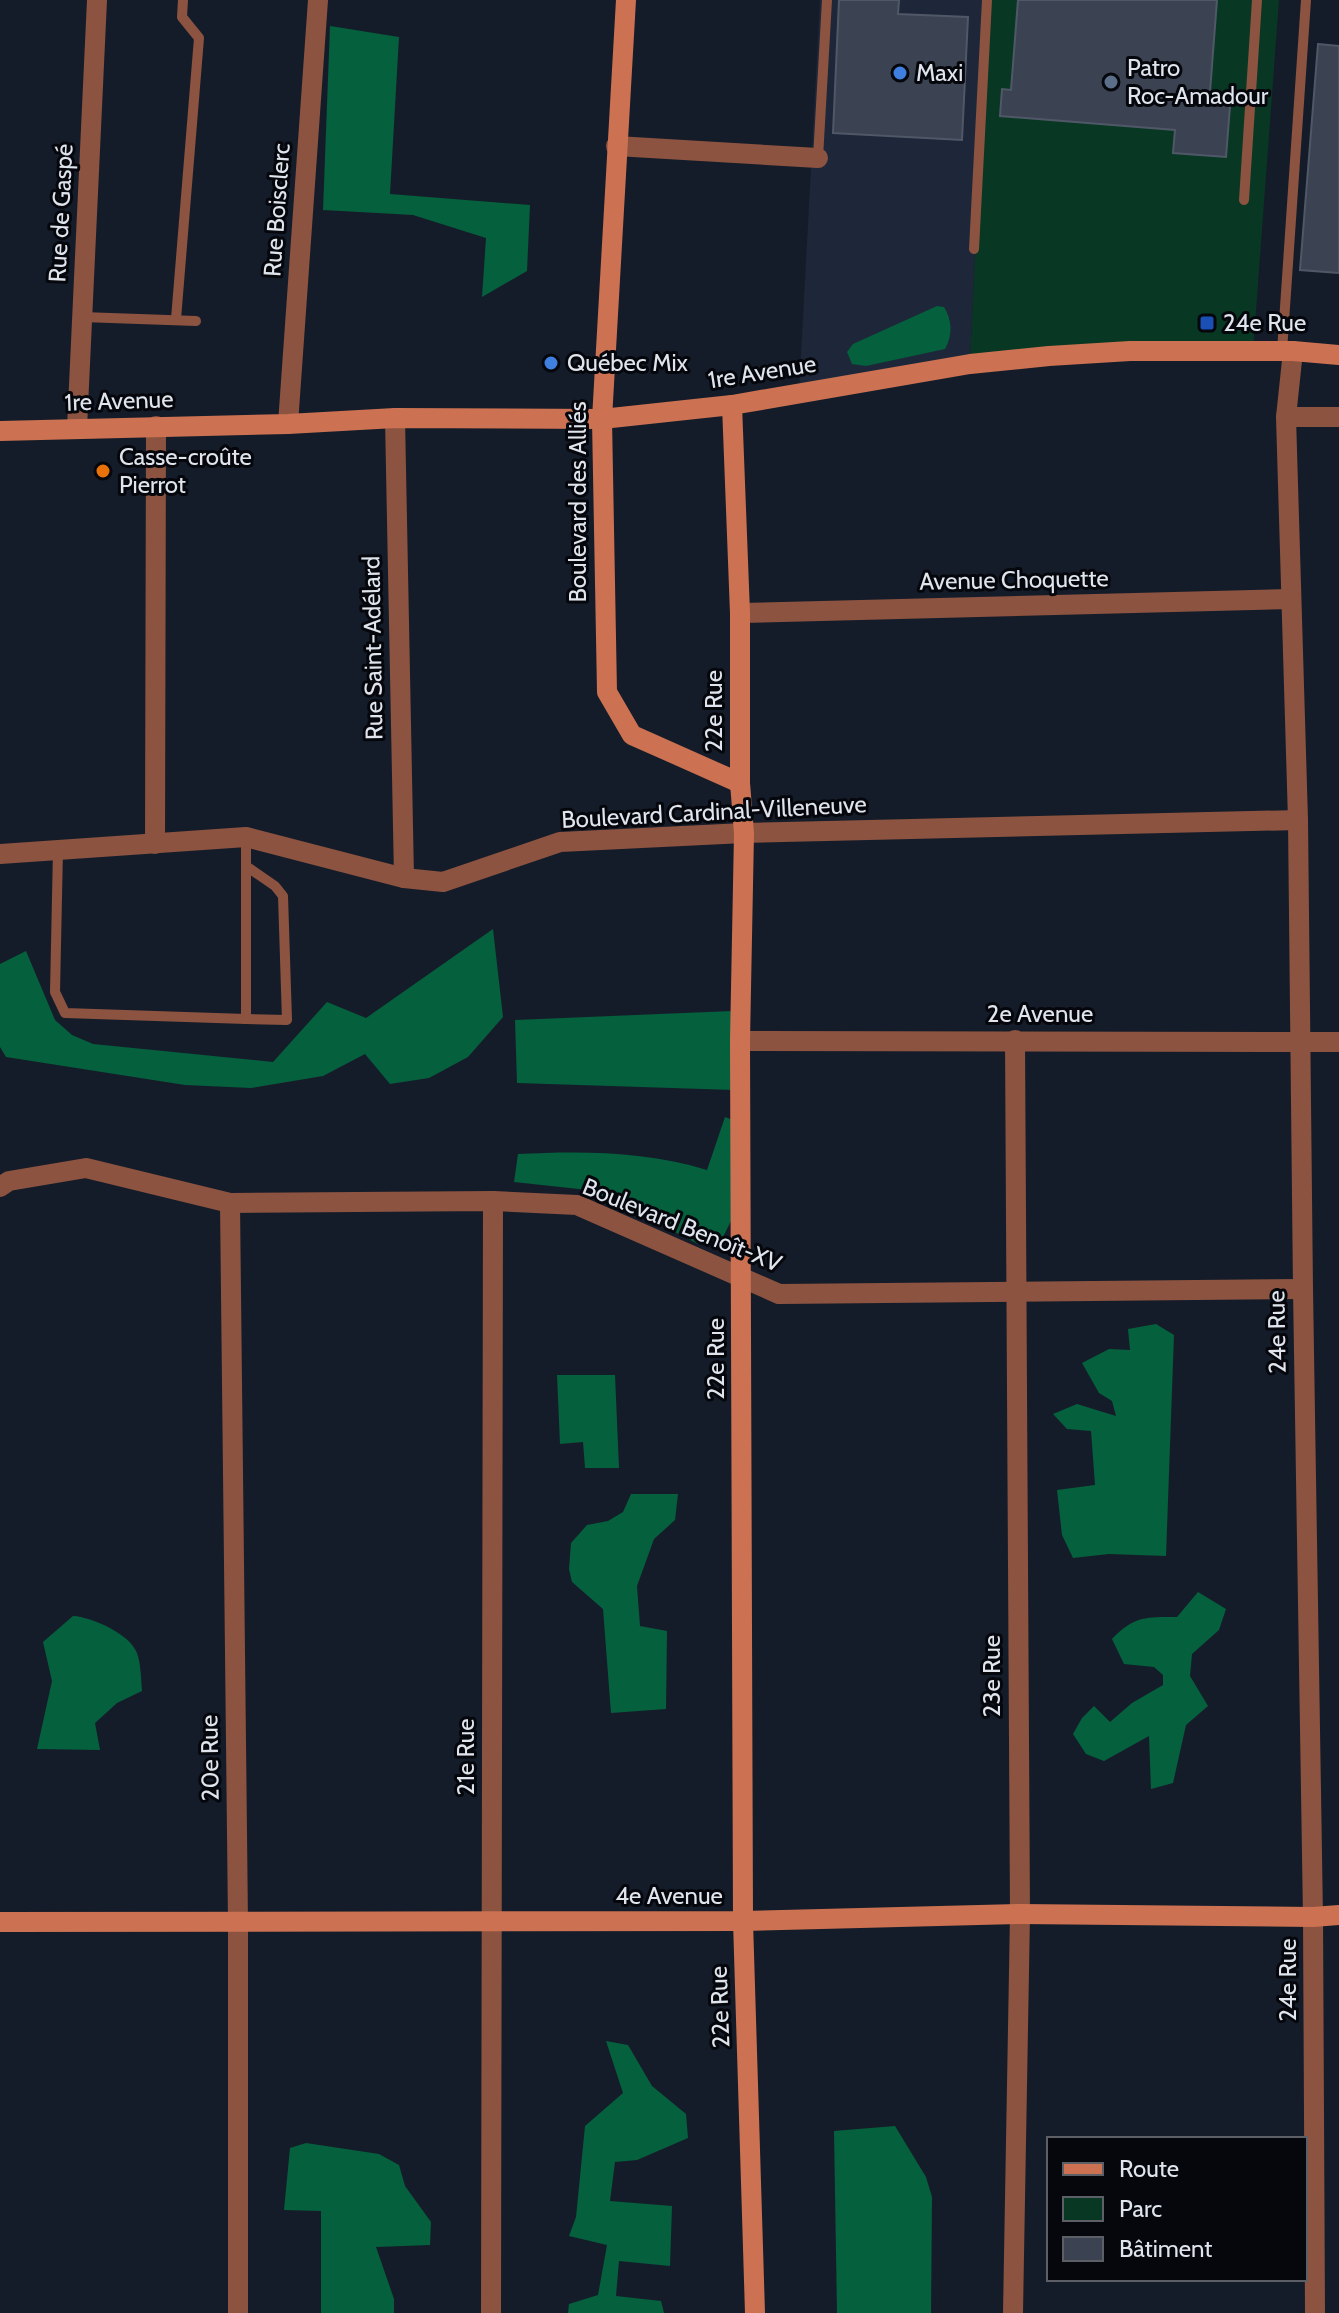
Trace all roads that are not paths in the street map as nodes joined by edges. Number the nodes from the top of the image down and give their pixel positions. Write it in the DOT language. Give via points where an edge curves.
graph roads {
  1 [pos="97,0"];
  2 [pos="183,0"];
  3 [pos="318,0"];
  4 [pos="626,0"];
  5 [pos="827,0"];
  6 [pos="987,0"];
  7 [pos="1257,0"];
  8 [pos="1306,0"];
  9 [pos="616,146"];
  10 [pos="818,158"];
  11 [pos="1244,200"];
  12 [pos="974,249"];
  13 [pos="82,317"];
  14 [pos="176,319"];
  15 [pos="196,321"];
  16 [pos="1287,351"];
  17 [pos="1339,355"];
  18 [pos="732,405"];
  19 [pos="1286,417"];
  20 [pos="1339,417"];
  21 [pos="395,418"];
  22 [pos="602,419"];
  23 [pos="288,424"];
  24 [pos="156,426"];
  25 [pos="77,428"];
  26 [pos="0,431"];
  27 [pos="1290,599"];
  28 [pos="740,613"];
  29 [pos="740,783"];
  30 [pos="1298,820"];
  31 [pos="744,833"];
  32 [pos="246,837"];
  33 [pos="155,844"];
  34 [pos="58,850"];
  35 [pos="0,854"];
  36 [pos="246,866"];
  37 [pos="404,878"];
  38 [pos="246,1019"];
  39 [pos="1015,1040"];
  40 [pos="740,1041"];
  41 [pos="1339,1042"];
  42 [pos="1301,1043"];
  43 [pos="0,1187"];
  44 [pos="493,1201"];
  45 [pos="230,1203"];
  46 [pos="742,1276"];
  47 [pos="1303,1289"];
  48 [pos="1016,1290"];
  49 [pos="1020,1914"];
  50 [pos="1339,1915"];
  51 [pos="1313,1917"];
  52 [pos="743,1921"];
  53 [pos="0,1922"];
  54 [pos="238,1923"];
  55 [pos="491,1923"];
  56 [pos="238,2313"];
  57 [pos="491,2313"];
  58 [pos="755,2313"];
  59 [pos="1013,2313"];
  60 [pos="1315,2313"];
  1 -- 13 [label="street, Rue de Gaspé"];
  2 -- 14 [label="lane" via="182,17 199,38"];
  3 -- 23 [label="street, Rue Boisclerc"];
  4 -- 9 [label="street, Boulevard des Alliés"];
  5 -- 10 [label="lane"];
  6 -- 12 [label="lane"];
  7 -- 11 [label="lane"];
  8 -- 16 [label="lane"];
  9 -- 10 [label="street"];
  9 -- 22 [label="street, Boulevard des Alliés"];
  13 -- 14 [label="lane"];
  13 -- 25 [label="street, Rue de Gaspé"];
  14 -- 15 [label="lane"];
  16 -- 17 [label="street, 1re Avenue"];
  16 -- 18 [label="street, 1re Avenue" via="1049,356 970,364"];
  16 -- 19 [label="street, 24e Rue"];
  18 -- 22 [label="street, 1re Avenue"];
  18 -- 28 [label="street, 22e Rue"];
  19 -- 20 [label="street"];
  19 -- 27 [label="street, 24e Rue"];
  21 -- 22 [label="street, 1re Avenue"];
  21 -- 23 [label="street, 1re Avenue"];
  21 -- 37 [label="street, Rue Saint-Adélard"];
  22 -- 29 [label="street, Boulevard des Alliés" via="607,692 632,735"];
  23 -- 24 [label="street, 1re Avenue"];
  24 -- 25 [label="street, 1re Avenue"];
  24 -- 33 [label="street"];
  25 -- 26 [label="street, 1re Avenue"];
  27 -- 28 [label="street, Avenue Choquette"];
  27 -- 30 [label="street, 24e Rue"];
  28 -- 29 [label="street, 22e Rue"];
  29 -- 31 [label="street, 22e Rue"];
  30 -- 31 [label="street, Boulevard Cardinal-Villeneuve"];
  30 -- 42 [label="street, 24e Rue"];
  31 -- 37 [label="street, Boulevard Cardinal-Villeneuve" via="560,842 443,882"];
  31 -- 40 [label="street, 22e Rue"];
  32 -- 33 [label="street, Boulevard Cardinal-Villeneuve"];
  32 -- 36 [label="lane"];
  32 -- 37 [label="street, Boulevard Cardinal-Villeneuve"];
  33 -- 34 [label="street, Boulevard Cardinal-Villeneuve"];
  34 -- 35 [label="street, Boulevard Cardinal-Villeneuve"];
  34 -- 38 [label="lane" via="55,992 65,1013"];
  36 -- 38 [label="lane"];
  36 -- 38 [label="lane" via="283,896 287,1020"];
  39 -- 40 [label="street, 2e Avenue"];
  39 -- 42 [label="street, 2e Avenue"];
  39 -- 48 [label="street, 23e Rue"];
  40 -- 46 [label="street, 22e Rue"];
  41 -- 42 [label="street, 2e Avenue"];
  42 -- 47 [label="street, 24e Rue"];
  43 -- 45 [label="street, Boulevard Benoît-XV" via="86,1168"];
  44 -- 45 [label="street, Boulevard Benoît-XV"];
  44 -- 46 [label="street, Boulevard Benoît-XV" via="577,1205"];
  44 -- 55 [label="street, 21e Rue"];
  45 -- 54 [label="street, 20e Rue"];
  46 -- 48 [label="street, Boulevard Benoît-XV" via="779,1294"];
  46 -- 52 [label="street, 22e Rue"];
  47 -- 48 [label="street, Boulevard Benoît-XV"];
  47 -- 51 [label="street, 24e Rue"];
  48 -- 49 [label="street, 23e Rue"];
  49 -- 51 [label="street, 4e Avenue"];
  49 -- 52 [label="street, 4e Avenue"];
  49 -- 59 [label="street, 23e Rue"];
  50 -- 51 [label="street, 4e Avenue"];
  51 -- 60 [label="street, 24e Rue"];
  52 -- 55 [label="street, 4e Avenue"];
  52 -- 58 [label="street, 22e Rue"];
  53 -- 54 [label="street, 4e Avenue"];
  54 -- 55 [label="street, 4e Avenue"];
  54 -- 56 [label="street, 20e Rue"];
  55 -- 57 [label="street, 21e Rue"];
}
